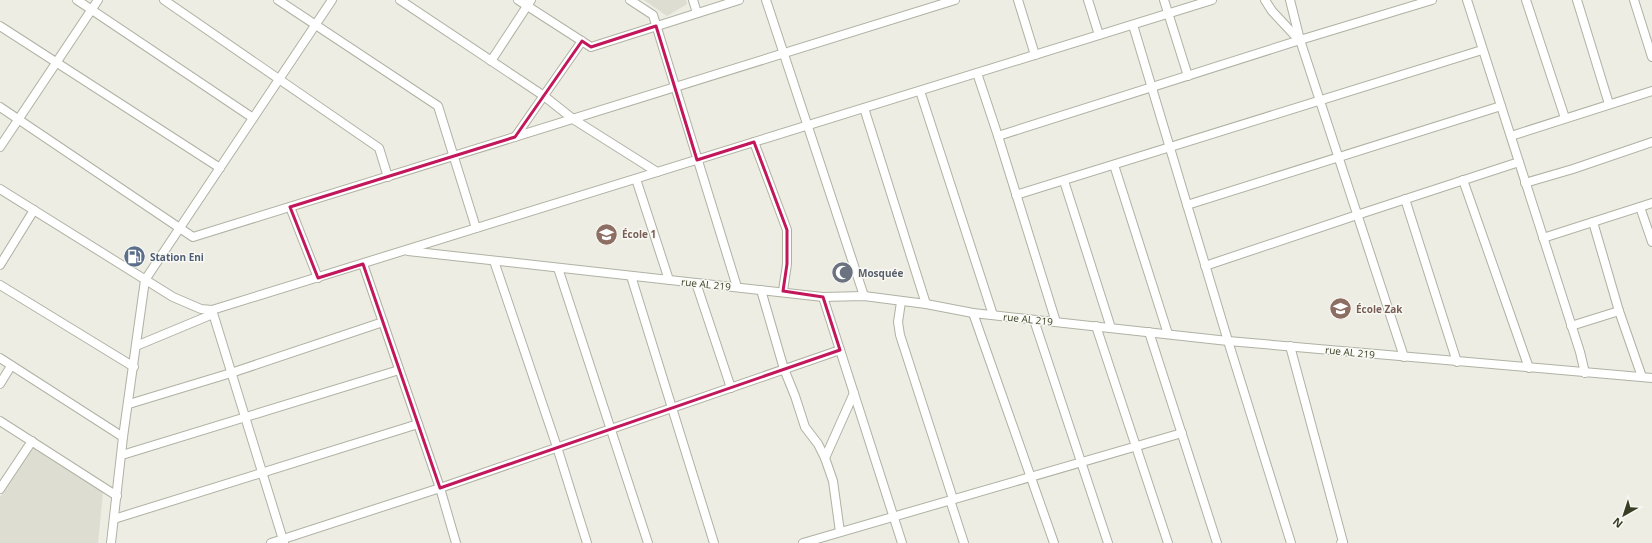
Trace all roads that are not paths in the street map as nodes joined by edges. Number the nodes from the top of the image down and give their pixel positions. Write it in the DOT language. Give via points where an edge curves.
graph roads {
  1 [pos="77,0"];
  2 [pos="98,0"];
  3 [pos="164,0"];
  4 [pos="278,0"];
  5 [pos="332,0"];
  6 [pos="400,0"];
  7 [pos="518,0"];
  8 [pos="630,0"];
  9 [pos="693,0"];
  10 [pos="739,0"];
  11 [pos="766,0"];
  12 [pos="955,0"];
  13 [pos="1018,0"];
  14 [pos="1088,0"];
  15 [pos="1164,0"];
  16 [pos="1212,0"];
  17 [pos="1265,0"];
  18 [pos="1290,0"];
  19 [pos="1432,0"];
  20 [pos="1467,0"];
  21 [pos="1526,0"];
  22 [pos="1577,0"];
  23 [pos="1634,0"];
  24 [pos="529,3"];
  25 [pos="91,10"];
  26 [pos="697,13"];
  27 [pos="1168,14"];
  28 [pos="315,24"];
  29 [pos="1133,25"];
  30 [pos="0,26"];
  31 [pos="656,26"];
  32 [pos="1099,35"];
  33 [pos="1300,40"];
  34 [pos="582,41"];
  35 [pos="1482,50"];
  36 [pos="783,53"];
  37 [pos="1035,55"];
  38 [pos="1652,57"];
  39 [pos="491,61"];
  40 [pos="56,62"];
  41 [pos="977,73"];
  42 [pos="1188,76"];
  43 [pos="279,79"];
  44 [pos="675,87"];
  45 [pos="1152,88"];
  46 [pos="920,91"];
  47 [pos="1652,91"];
  48 [pos="544,96"];
  49 [pos="1319,101"];
  50 [pos="1609,104"];
  51 [pos="1500,106"];
  52 [pos="0,107"];
  53 [pos="864,108"];
  54 [pos="253,118"];
  55 [pos="1565,118"];
  56 [pos="18,119"];
  57 [pos="573,119"];
  58 [pos="807,126"];
  59 [pos="998,136"];
  60 [pos="1511,136"];
  61 [pos="515,137"];
  62 [pos="754,142"];
  63 [pos="1652,142"];
  64 [pos="0,147"];
  65 [pos="1170,147"];
  66 [pos="454,156"];
  67 [pos="1338,157"];
  68 [pos="697,160"];
  69 [pos="1519,162"];
  70 [pos="1114,165"];
  71 [pos="220,168"];
  72 [pos="657,172"];
  73 [pos="388,177"];
  74 [pos="636,179"];
  75 [pos="1463,180"];
  76 [pos="1064,181"];
  77 [pos="1525,184"];
  78 [pos="0,189"];
  79 [pos="1016,196"];
  80 [pos="1405,199"];
  81 [pos="1652,204"];
  82 [pos="1187,205"];
  83 [pos="290,207"];
  84 [pos="1640,207"];
  85 [pos="34,210"];
  86 [pos="1357,215"];
  87 [pos="1593,222"];
  88 [pos="180,228"];
  89 [pos="476,228"];
  90 [pos="1543,238"];
  91 [pos="1652,242"];
  92 [pos="405,251"];
  93 [pos="494,261"];
  94 [pos="363,264"];
  95 [pos="0,265"];
  96 [pos="1205,266"];
  97 [pos="558,268"];
  98 [pos="631,276"];
  99 [pos="318,278"];
  100 [pos="145,280"];
  101 [pos="669,280"];
  102 [pos="696,283"];
  103 [pos="0,285"];
  104 [pos="737,287"];
  105 [pos="761,290"];
  106 [pos="783,291"];
  107 [pos="864,296"];
  108 [pos="824,297"];
  109 [pos="901,302"];
  110 [pos="926,304"];
  111 [pos="1619,310"];
  112 [pos="212,312"];
  113 [pos="973,313"];
  114 [pos="993,315"];
  115 [pos="1034,320"];
  116 [pos="383,322"];
  117 [pos="1056,322"];
  118 [pos="1096,326"];
  119 [pos="1571,326"];
  120 [pos="1111,328"];
  121 [pos="1149,332"];
  122 [pos="1168,334"];
  123 [pos="1228,341"];
  124 [pos="136,346"];
  125 [pos="1290,346"];
  126 [pos="840,350"];
  127 [pos="0,358"];
  128 [pos="1404,358"];
  129 [pos="1457,362"];
  130 [pos="11,366"];
  131 [pos="134,367"];
  132 [pos="1529,368"];
  133 [pos="784,369"];
  134 [pos="399,370"];
  135 [pos="231,373"];
  136 [pos="1585,373"];
  137 [pos="1642,377"];
  138 [pos="1652,378"];
  139 [pos="0,384"];
  140 [pos="731,388"];
  141 [pos="854,393"];
  142 [pos="129,404"];
  143 [pos="672,408"];
  144 [pos="245,417"];
  145 [pos="0,421"];
  146 [pos="418,424"];
  147 [pos="610,429"];
  148 [pos="1182,433"];
  149 [pos="124,437"];
  150 [pos="32,441"];
  151 [pos="1136,446"];
  152 [pos="557,448"];
  153 [pos="122,455"];
  154 [pos="825,458"];
  155 [pos="1081,462"];
  156 [pos="262,473"];
  157 [pos="1030,477"];
  158 [pos="440,488"];
  159 [pos="0,489"];
  160 [pos="117,496"];
  161 [pos="952,500"];
  162 [pos="894,517"];
  163 [pos="114,519"];
  164 [pos="840,532"];
  165 [pos="284,541"];
  166 [pos="111,543"];
  167 [pos="271,543"];
  168 [pos="456,543"];
  169 [pos="587,543"];
  170 [pos="648,543"];
  171 [pos="714,543"];
  172 [pos="803,543"];
  173 [pos="902,543"];
  174 [pos="964,543"];
  175 [pos="1054,543"];
  176 [pos="1108,543"];
  177 [pos="1168,543"];
  178 [pos="1217,543"];
  179 [pos="1291,543"];
  180 [pos="1341,543"];
  1 -- 25 [label="street"];
  2 -- 25 [label="street"];
  3 -- 43 [label="street"];
  4 -- 28 [label="street"];
  5 -- 28 [label="street"];
  6 -- 39 [label="street"];
  7 -- 24 [label="street"];
  8 -- 31 [label="street" via="652,15"];
  9 -- 26 [label="street"];
  10 -- 26 [label="street"];
  11 -- 36 [label="street"];
  12 -- 36 [label="street"];
  13 -- 37 [label="street"];
  14 -- 32 [label="street"];
  15 -- 27 [label="street"];
  16 -- 27 [label="street"];
  17 -- 33 [label="street"];
  18 -- 33 [label="street"];
  19 -- 33 [label="street"];
  20 -- 35 [label="street"];
  21 -- 55 [label="street"];
  22 -- 50 [label="street"];
  23 -- 38 [label="street"];
  24 -- 34 [label="street"];
  24 -- 39 [label="street"];
  25 -- 40 [label="street"];
  25 -- 54 [label="street"];
  26 -- 31 [label="street"];
  27 -- 29 [label="street"];
  27 -- 42 [label="street"];
  28 -- 43 [label="street"];
  28 -- 66 [label="street" via="438,106"];
  29 -- 32 [label="street"];
  29 -- 45 [label="street"];
  30 -- 40 [label="street"];
  31 -- 34 [label="street" via="591,47"];
  31 -- 44 [label="street"];
  32 -- 37 [label="street"];
  33 -- 42 [label="street"];
  33 -- 49 [label="street"];
  34 -- 48 [label="street"];
  35 -- 49 [label="street"];
  35 -- 51 [label="street"];
  36 -- 44 [label="street"];
  36 -- 58 [label="street"];
  37 -- 41 [label="street"];
  39 -- 48 [label="street"];
  40 -- 56 [label="street"];
  40 -- 71 [label="street"];
  41 -- 46 [label="street"];
  41 -- 59 [label="street"];
  42 -- 45 [label="street"];
  43 -- 54 [label="street"];
  43 -- 73 [label="street" via="379,148"];
  44 -- 57 [label="street"];
  44 -- 68 [label="street"];
  45 -- 59 [label="street"];
  45 -- 65 [label="street"];
  46 -- 53 [label="street"];
  46 -- 114 [label="street"];
  47 -- 50 [label="street"];
  48 -- 57 [label="street"];
  48 -- 61 [label="street"];
  49 -- 65 [label="street"];
  49 -- 67 [label="street"];
  50 -- 55 [label="street"];
  51 -- 60 [label="street"];
  51 -- 67 [label="street"];
  52 -- 56 [label="street"];
  53 -- 58 [label="street"];
  53 -- 110 [label="street"];
  54 -- 71 [label="street"];
  55 -- 60 [label="street"];
  56 -- 64 [label="street"];
  56 -- 88 [label="street"];
  57 -- 61 [label="street"];
  57 -- 72 [label="street"];
  58 -- 62 [label="street"];
  58 -- 107 [label="street"];
  59 -- 79 [label="street"];
  60 -- 69 [label="street"];
  61 -- 66 [label="street"];
  62 -- 68 [label="street"];
  62 -- 106 [label="street" via="787,230 787,264"];
  63 -- 77 [label="street"];
  65 -- 70 [label="street"];
  65 -- 82 [label="street"];
  66 -- 73 [label="street"];
  66 -- 89 [label="street"];
  67 -- 82 [label="street"];
  67 -- 86 [label="street"];
  68 -- 72 [label="street"];
  68 -- 104 [label="street"];
  69 -- 75 [label="street"];
  69 -- 77 [label="street"];
  70 -- 76 [label="street"];
  70 -- 122 [label="street"];
  71 -- 88 [label="street"];
  72 -- 74 [label="street"];
  73 -- 83 [label="street"];
  74 -- 89 [label="street"];
  74 -- 101 [label="street"];
  75 -- 80 [label="street"];
  75 -- 132 [label="street"];
  76 -- 79 [label="street"];
  76 -- 120 [label="street"];
  77 -- 90 [label="street"];
  78 -- 85 [label="street"];
  79 -- 117 [label="street"];
  80 -- 86 [label="street"];
  80 -- 129 [label="street"];
  81 -- 84 [label="street"];
  82 -- 96 [label="street"];
  83 -- 88 [label="street" via="193,237"];
  83 -- 99 [label="street"];
  84 -- 87 [label="street"];
  84 -- 91 [label="street"];
  85 -- 95 [label="street"];
  85 -- 100 [label="street"];
  86 -- 96 [label="street"];
  86 -- 128 [label="street"];
  87 -- 90 [label="street"];
  87 -- 111 [label="street"];
  88 -- 100 [label="street"];
  89 -- 92 [label="street"];
  90 -- 119 [label="street"];
  92 -- 93 [label="street, rue AL 219"];
  92 -- 94 [label="street"];
  93 -- 97 [label="street, rue AL 219"];
  93 -- 152 [label="street"];
  94 -- 99 [label="street"];
  94 -- 116 [label="street"];
  96 -- 123 [label="street"];
  97 -- 98 [label="street, rue AL 219"];
  97 -- 147 [label="street"];
  98 -- 101 [label="street, rue AL 219"];
  98 -- 143 [label="street"];
  99 -- 112 [label="street"];
  100 -- 112 [label="street" via="173,297 201,310"];
  100 -- 124 [label="street"];
  101 -- 102 [label="street, rue AL 219"];
  102 -- 104 [label="street, rue AL 219"];
  102 -- 140 [label="street"];
  103 -- 131 [label="street"];
  104 -- 105 [label="street, rue AL 219"];
  105 -- 106 [label="street, rue AL 219"];
  105 -- 133 [label="street"];
  106 -- 108 [label="street, rue AL 219"];
  107 -- 108 [label="street, rue AL 219"];
  107 -- 109 [label="street, rue AL 219"];
  108 -- 126 [label="street"];
  109 -- 110 [label="street, rue AL 219"];
  109 -- 161 [label="street" via="898,322 900,335"];
  110 -- 113 [label="street, rue AL 219"];
  111 -- 119 [label="street"];
  111 -- 137 [label="street"];
  112 -- 124 [label="street"];
  112 -- 135 [label="street"];
  113 -- 114 [label="street, rue AL 219"];
  113 -- 157 [label="street"];
  114 -- 115 [label="street, rue AL 219"];
  115 -- 117 [label="street, rue AL 219"];
  115 -- 155 [label="street"];
  116 -- 134 [label="street"];
  116 -- 135 [label="street"];
  117 -- 118 [label="street, rue AL 219"];
  118 -- 120 [label="street, rue AL 219"];
  118 -- 151 [label="street"];
  119 -- 136 [label="street"];
  120 -- 121 [label="street, rue AL 219"];
  121 -- 122 [label="street, rue AL 219"];
  121 -- 148 [label="street"];
  122 -- 123 [label="street, rue AL 219"];
  123 -- 125 [label="street, rue AL 219"];
  123 -- 179 [label="street"];
  124 -- 131 [label="street"];
  125 -- 128 [label="street, rue AL 219"];
  125 -- 180 [label="street" via="1343,542"];
  126 -- 133 [label="street"];
  126 -- 141 [label="street"];
  127 -- 130 [label="street"];
  128 -- 129 [label="street, rue AL 219"];
  129 -- 132 [label="street, rue AL 219"];
  130 -- 139 [label="street"];
  130 -- 149 [label="street"];
  131 -- 142 [label="street"];
  132 -- 136 [label="street, rue AL 219"];
  133 -- 140 [label="street"];
  133 -- 154 [label="street" via="805,427"];
  134 -- 144 [label="street"];
  134 -- 146 [label="street"];
  135 -- 142 [label="street"];
  135 -- 144 [label="street"];
  136 -- 137 [label="street, rue AL 219"];
  137 -- 138 [label="street, rue AL 219"];
  140 -- 143 [label="street"];
  141 -- 154 [label="street"];
  141 -- 162 [label="street"];
  142 -- 149 [label="street"];
  143 -- 147 [label="street"];
  143 -- 171 [label="street"];
  144 -- 153 [label="street"];
  144 -- 156 [label="street"];
  145 -- 150 [label="street"];
  146 -- 156 [label="street"];
  146 -- 158 [label="street"];
  147 -- 152 [label="street"];
  147 -- 170 [label="street"];
  148 -- 151 [label="street"];
  148 -- 178 [label="street"];
  149 -- 153 [label="street"];
  150 -- 159 [label="street"];
  150 -- 160 [label="street"];
  151 -- 155 [label="street"];
  151 -- 177 [label="street"];
  152 -- 158 [label="street"];
  152 -- 169 [label="street"];
  153 -- 160 [label="street"];
  154 -- 164 [label="street" via="833,481"];
  155 -- 157 [label="street"];
  155 -- 176 [label="street"];
  156 -- 163 [label="street"];
  156 -- 165 [label="street"];
  157 -- 161 [label="street"];
  157 -- 175 [label="street"];
  158 -- 165 [label="street"];
  158 -- 168 [label="street"];
  160 -- 163 [label="street"];
  161 -- 162 [label="street"];
  161 -- 174 [label="street"];
  162 -- 164 [label="street"];
  162 -- 173 [label="street"];
  163 -- 166 [label="street"];
  164 -- 172 [label="street"];
  165 -- 167 [label="street"];
}
